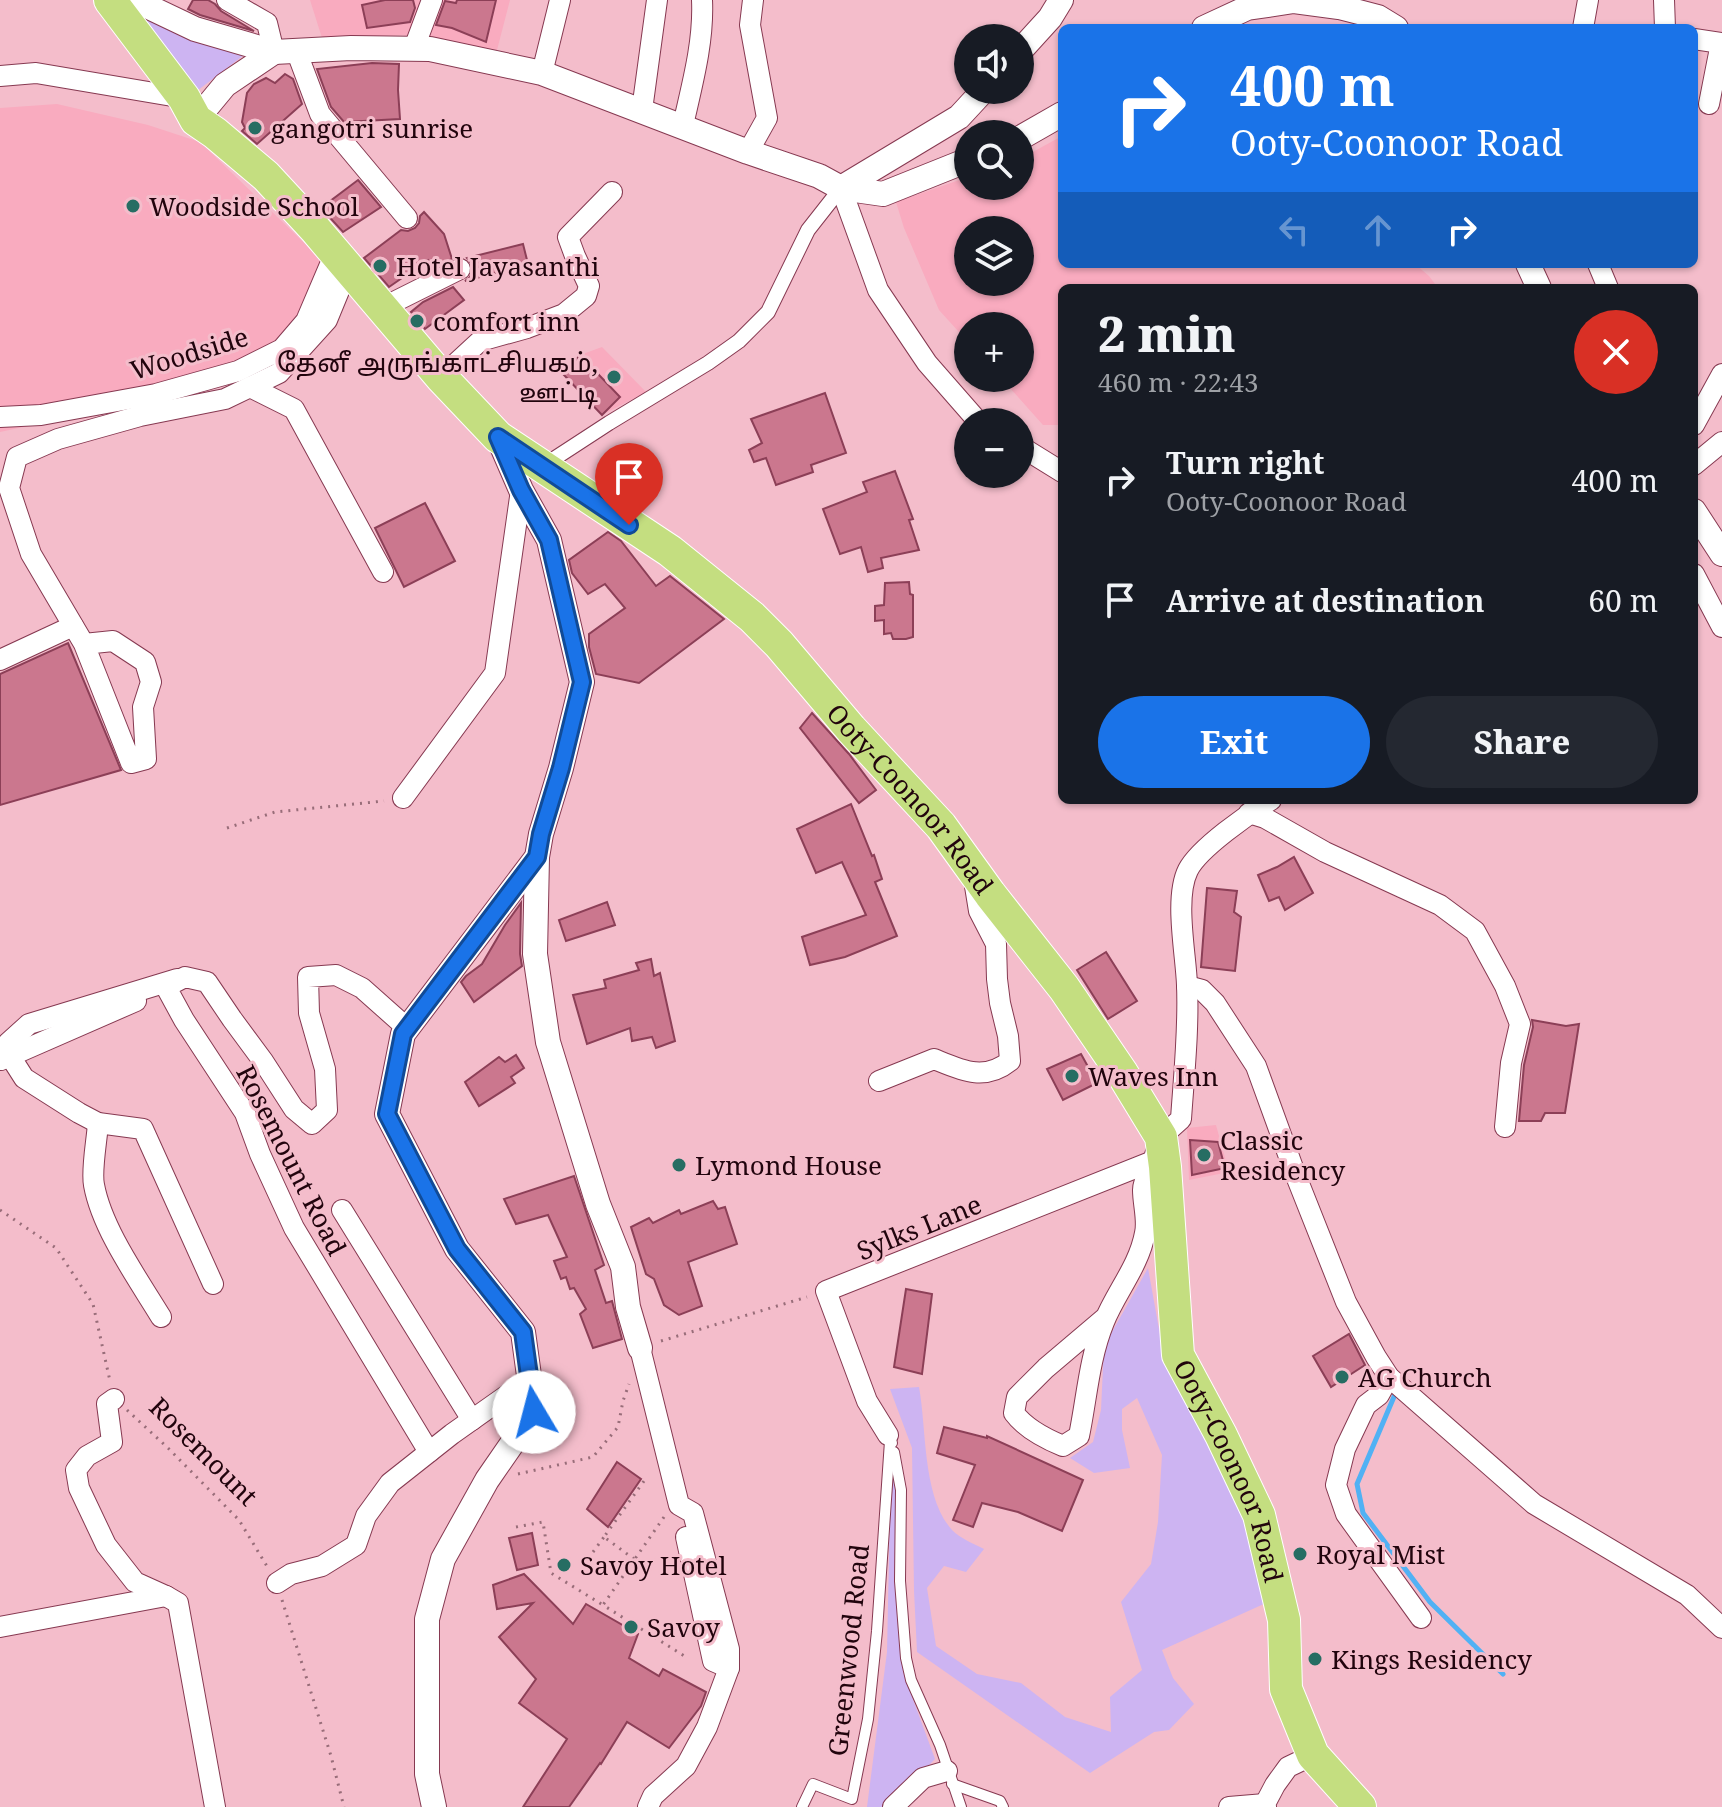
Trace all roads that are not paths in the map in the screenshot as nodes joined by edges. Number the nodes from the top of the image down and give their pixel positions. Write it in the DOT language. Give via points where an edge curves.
graph roads {
  1 [pos="110,0"];
  2 [pos="134,0"];
  3 [pos="227,0"];
  4 [pos="432,0"];
  5 [pos="560,0"];
  6 [pos="657,0"];
  7 [pos="702,0"];
  8 [pos="753,0"];
  9 [pos="1061,0"];
  10 [pos="1588,0"];
  11 [pos="1664,0"];
  12 [pos="1213,24"];
  13 [pos="1389,24"];
  14 [pos="1584,24"];
  15 [pos="1665,24"];
  16 [pos="1034,36"];
  17 [pos="1698,40"];
  18 [pos="414,48"];
  19 [pos="285,51"];
  20 [pos="542,73"];
  21 [pos="0,76"];
  22 [pos="971,104"];
  23 [pos="1709,104"];
  24 [pos="190,109"];
  25 [pos="642,110"];
  26 [pos="1058,116"];
  27 [pos="683,125"];
  28 [pos="1034,130"];
  29 [pos="748,152"];
  30 [pos="954,166"];
  31 [pos="841,188"];
  32 [pos="612,192"];
  33 [pos="407,218"];
  34 [pos="341,261"];
  35 [pos="460,269"];
  36 [pos="382,308"];
  37 [pos="1722,374"];
  38 [pos="441,377"];
  39 [pos="250,387"];
  40 [pos="966,408"];
  41 [pos="0,417"];
  42 [pos="1698,418"];
  43 [pos="498,437"];
  44 [pos="1722,442"];
  45 [pos="1034,455"];
  46 [pos="1698,462"];
  47 [pos="0,465"];
  48 [pos="543,466"];
  49 [pos="1058,470"];
  50 [pos="521,490"];
  51 [pos="4,491"];
  52 [pos="1698,517"];
  53 [pos="1722,554"];
  54 [pos="383,572"];
  55 [pos="1698,582"];
  56 [pos="1722,627"];
  57 [pos="79,635"];
  58 [pos="0,660"];
  59 [pos="403,798"];
  60 [pos="1264,804"];
  61 [pos="1249,813"];
  62 [pos="537,857"];
  63 [pos="972,868"];
  64 [pos="185,977"];
  65 [pos="1187,986"];
  66 [pos="166,987"];
  67 [pos="407,1028"];
  68 [pos="5,1059"];
  69 [pos="879,1081"];
  70 [pos="98,1123"];
  71 [pos="1505,1127"];
  72 [pos="1157,1149"];
  73 [pos="342,1210"];
  74 [pos="213,1284"];
  75 [pos="161,1317"];
  76 [pos="1105,1318"];
  77 [pos="640,1348"];
  78 [pos="1389,1377"];
  79 [pos="530,1379"];
  80 [pos="114,1399"];
  81 [pos="472,1420"];
  82 [pos="890,1439"];
  83 [pos="429,1452"];
  84 [pos="277,1583"];
  85 [pos="166,1596"];
  86 [pos="1421,1618"];
  87 [pos="0,1627"];
  88 [pos="1722,1628"];
  89 [pos="1313,1755"];
  90 [pos="949,1777"];
  91 [pos="1353,1804"];
  92 [pos="1265,1806"];
  93 [pos="215,1807"];
  94 [pos="434,1807"];
  95 [pos="648,1807"];
  96 [pos="802,1807"];
  97 [pos="893,1807"];
  98 [pos="961,1807"];
  99 [pos="1003,1807"];
  100 [pos="1229,1807"];
  1 -- 24 [label="highway, Ooty-Coonoor Road"];
  2 -- 19 [label="street" via="195,29"];
  3 -- 19 [label="street" via="267,23"];
  4 -- 18 [label="street"];
  5 -- 20 [label="street"];
  6 -- 25 [label="street"];
  7 -- 27 [label="street"];
  8 -- 29 [label="street" via="750,25 767,118"];
  9 -- 16 [label="street"];
  10 -- 14 [label="street"];
  11 -- 15 [label="street"];
  12 -- 13 [label="street" via="1247,8 1294,1 1339,7"];
  17 -- 23 [label="street" via="1721,43"];
  18 -- 19 [label="street"];
  18 -- 20 [label="street"];
  19 -- 24 [label="street"];
  19 -- 33 [label="street" via="320,114"];
  20 -- 25 [label="street"];
  21 -- 24 [label="street" via="36,73"];
  22 -- 31 [label="street" via="959,117"];
  24 -- 34 [label="highway, Ooty-Coonoor Road" via="266,176"];
  25 -- 27 [label="street"];
  26 -- 28 [label="street"];
  27 -- 29 [label="street"];
  29 -- 31 [label="street"];
  30 -- 31 [label="street" via="883,194"];
  31 -- 40 [label="street" via="878,290 927,363"];
  31 -- 48 [label="street" via="808,230 768,312 739,341"];
  32 -- 38 [label="street" via="568,237 589,286 586,296 564,314 480,341"];
  34 -- 36 [label="highway, Ooty-Coonoor Road"];
  34 -- 39 [label="street" via="327,320 279,373"];
  34 -- 41 [label="street, Woodside" via="306,321 282,349 238,371 156,394 41,415"];
  35 -- 36 [label="street"];
  36 -- 38 [label="highway, Ooty-Coonoor Road"];
  37 -- 42 [label="street"];
  38 -- 43 [label="highway, Ooty-Coonoor Road"];
  39 -- 51 [label="street" via="225,399 58,439 17,457"];
  39 -- 54 [label="street" via="294,409"];
  43 -- 48 [label="highway, Ooty-Coonoor Road"];
  43 -- 50 [label="street"];
  44 -- 46 [label="street"];
  45 -- 49 [label="street"];
  47 -- 51 [label="street"];
  48 -- 63 [label="highway, Ooty-Coonoor Road" via="670,551 752,617 941,826"];
  50 -- 59 [label="street" via="495,673"];
  50 -- 62 [label="street" via="549,540 582,682"];
  51 -- 57 [label="street" via="31,554"];
  52 -- 53 [label="street"];
  55 -- 56 [label="street"];
  57 -- 57 [label="street" via="113,641 145,662 151,682 143,707 146,759 131,763"];
  57 -- 58 [label="street"];
  60 -- 61 [label="street"];
  61 -- 65 [label="street" via="1188,870 1181,925"];
  61 -- 71 [label="street" via="1440,905 1475,931 1520,1024"];
  62 -- 67 [label="street"];
  62 -- 77 [label="street" via="535,954 548,1042 623,1267"];
  63 -- 69 [label="street" via="979,911 996,944 1010,1061 977,1074 934,1059"];
  63 -- 72 [label="highway, Ooty-Coonoor Road" via="1122,1073"];
  64 -- 66 [label="street"];
  64 -- 67 [label="street, Rosemount Road" via="207,982 294,1109 312,1124 327,1110 325,1069 309,1013 308,977 336,975 362,988"];
  64 -- 68 [label="street" via="29,1024 8,1043"];
  65 -- 72 [label="street" via="1181,1119"];
  65 -- 78 [label="street" via="1202,990 1215,1003 1256,1066 1346,1302"];
  66 -- 68 [label="street"];
  66 -- 83 [label="street, Rosemount Road" via="245,1113 294,1228"];
  67 -- 79 [label="street" via="387,1114 457,1249 523,1332"];
  68 -- 70 [label="street" via="24,1078"];
  70 -- 74 [label="street" via="143,1129"];
  70 -- 75 [label="street" via="93,1183 100,1205"];
  72 -- 76 [label="street" via="1143,1187 1146,1231 1134,1267"];
  72 -- 82 [label="street, Sylks Lane" via="826,1291 867,1401"];
  72 -- 89 [label="highway, Ooty-Coonoor Road" via="1165,1167 1178,1355 1259,1515 1284,1620 1286,1689"];
  73 -- 81 [label="street"];
  76 -- 76 [label="street" via="1091,1360 1079,1436 1063,1446 1018,1419 1017,1397"];
  77 -- 95 [label="street" via="678,1501 693,1513 729,1649 729,1668 707,1727 686,1766"];
  78 -- 86 [label="street" via="1366,1405 1345,1449 1336,1485 1346,1514"];
  78 -- 88 [label="street" via="1534,1504 1687,1595"];
  79 -- 81 [label="street"];
  79 -- 94 [label="street" via="534,1412 487,1480 443,1559 427,1619 427,1774"];
  80 -- 85 [label="street" via="107,1404 112,1442 87,1456 76,1470 79,1488 106,1545 135,1582"];
  81 -- 83 [label="street"];
  82 -- 90 [label="lane" via="901,1490 906,1658"];
  82 -- 96 [label="lane, Greenwood Road" via="868,1719 852,1799 813,1784"];
  83 -- 84 [label="street" via="390,1483 366,1516 356,1545 322,1566"];
  85 -- 87 [label="street"];
  85 -- 93 [label="street" via="178,1603"];
  89 -- 91 [label="highway, Ooty-Coonoor Road"];
  89 -- 92 [label="street" via="1288,1767"];
  90 -- 97 [label="street" via="923,1778"];
  90 -- 98 [label="lane"];
  90 -- 99 [label="lane"];
  92 -- 100 [label="street"];
}
